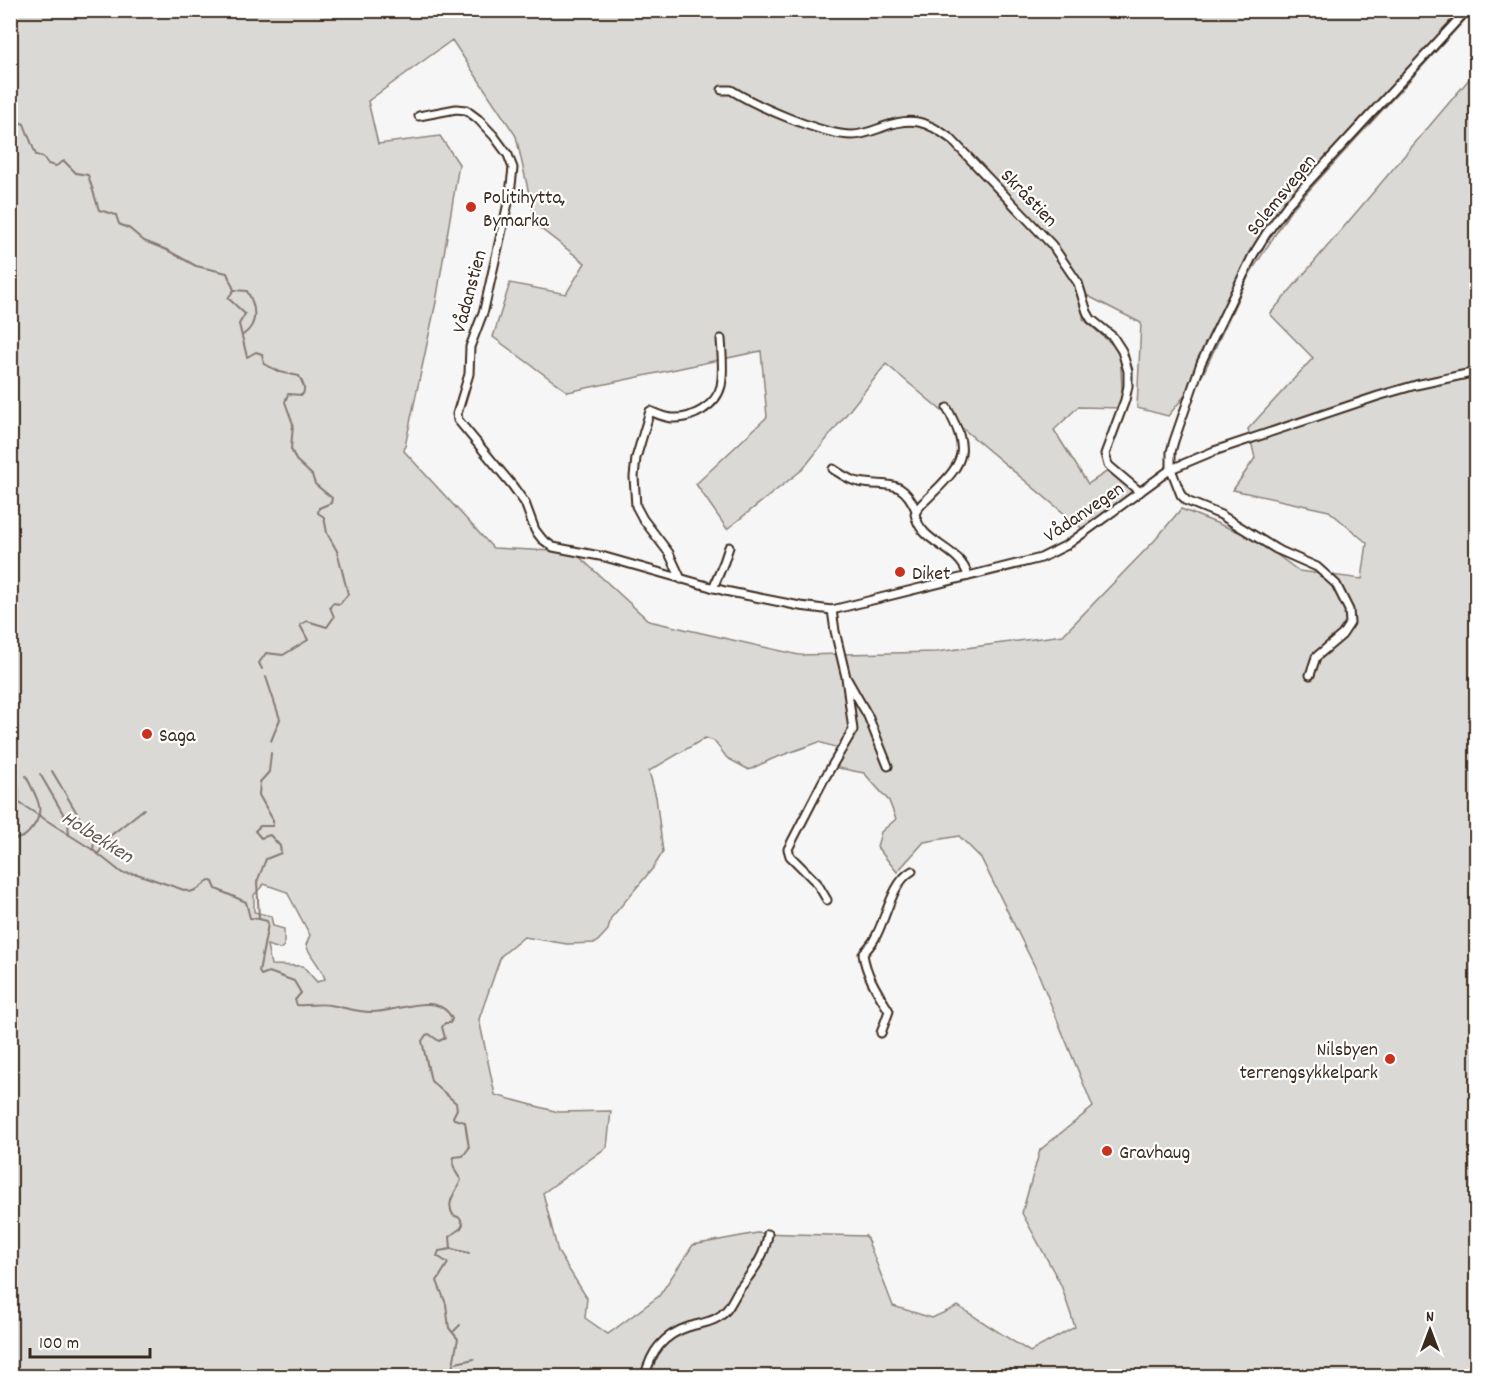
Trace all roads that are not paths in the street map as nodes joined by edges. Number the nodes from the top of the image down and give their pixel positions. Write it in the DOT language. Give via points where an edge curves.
graph roads {
  1 [pos="1467,10"];
  2 [pos="722,90"];
  3 [pos="419,117"];
  4 [pos="721,339"];
  5 [pos="1476,372"];
  6 [pos="947,408"];
  7 [pos="833,469"];
  8 [pos="1171,469"];
  9 [pos="1140,492"];
  10 [pos="916,510"];
  11 [pos="729,547"];
  12 [pos="553,548"];
  13 [pos="968,576"];
  14 [pos="681,579"];
  15 [pos="712,588"];
  16 [pos="832,610"];
  17 [pos="1310,675"];
  18 [pos="846,677"];
  19 [pos="888,766"];
  20 [pos="912,871"];
  21 [pos="827,900"];
  22 [pos="881,1033"];
  23 [pos="768,1234"];
  24 [pos="645,1377"];
  1 -- 8 [label="street, Solemsvegen" via="1288,204 1266,234 1201,363 1174,441"];
  2 -- 9 [label="street, Skråstien" via="731,90 800,122 836,132 861,134 909,121 934,126 951,139 1052,245 1078,283 1091,319 1113,337 1122,351 1128,386 1105,454 1108,465"];
  3 -- 12 [label="street, Vådanstien" via="466,110 494,136 511,161 514,174 508,206 484,310 471,340 470,374 457,414 461,425 525,503 542,539"];
  4 -- 14 [label="street" via="722,378 716,398 707,407 684,417 671,418 650,411 636,458 635,496 639,513 669,553"];
  5 -- 8 [label="street, Vådanvegen" via="1378,396"];
  6 -- 10 [label="street" via="961,435 959,462"];
  7 -- 10 [label="street" via="855,482 898,487"];
  8 -- 9 [label="street, Vådanvegen"];
  8 -- 17 [label="street" via="1187,501 1221,514 1276,549 1317,567 1336,584 1349,610 1350,623 1316,657"];
  9 -- 13 [label="street, Vådanvegen" via="1054,552"];
  10 -- 13 [label="street" via="923,532 958,557"];
  11 -- 15 [label="street"];
  12 -- 14 [label="street, Vådanvegen" via="605,557"];
  13 -- 16 [label="street, Vådanvegen"];
  14 -- 15 [label="street, Vådanvegen"];
  15 -- 16 [label="street, Vådanvegen"];
  16 -- 18 [label="street"];
  18 -- 19 [label="street" via="868,716"];
  18 -- 21 [label="street" via="852,734 788,846 790,856"];
  20 -- 22 [label="street" via="898,886 875,938 863,954 873,985 889,1011"];
  23 -- 24 [label="street" via="757,1266 731,1306 716,1319 681,1330 664,1341 652,1354"];
}
